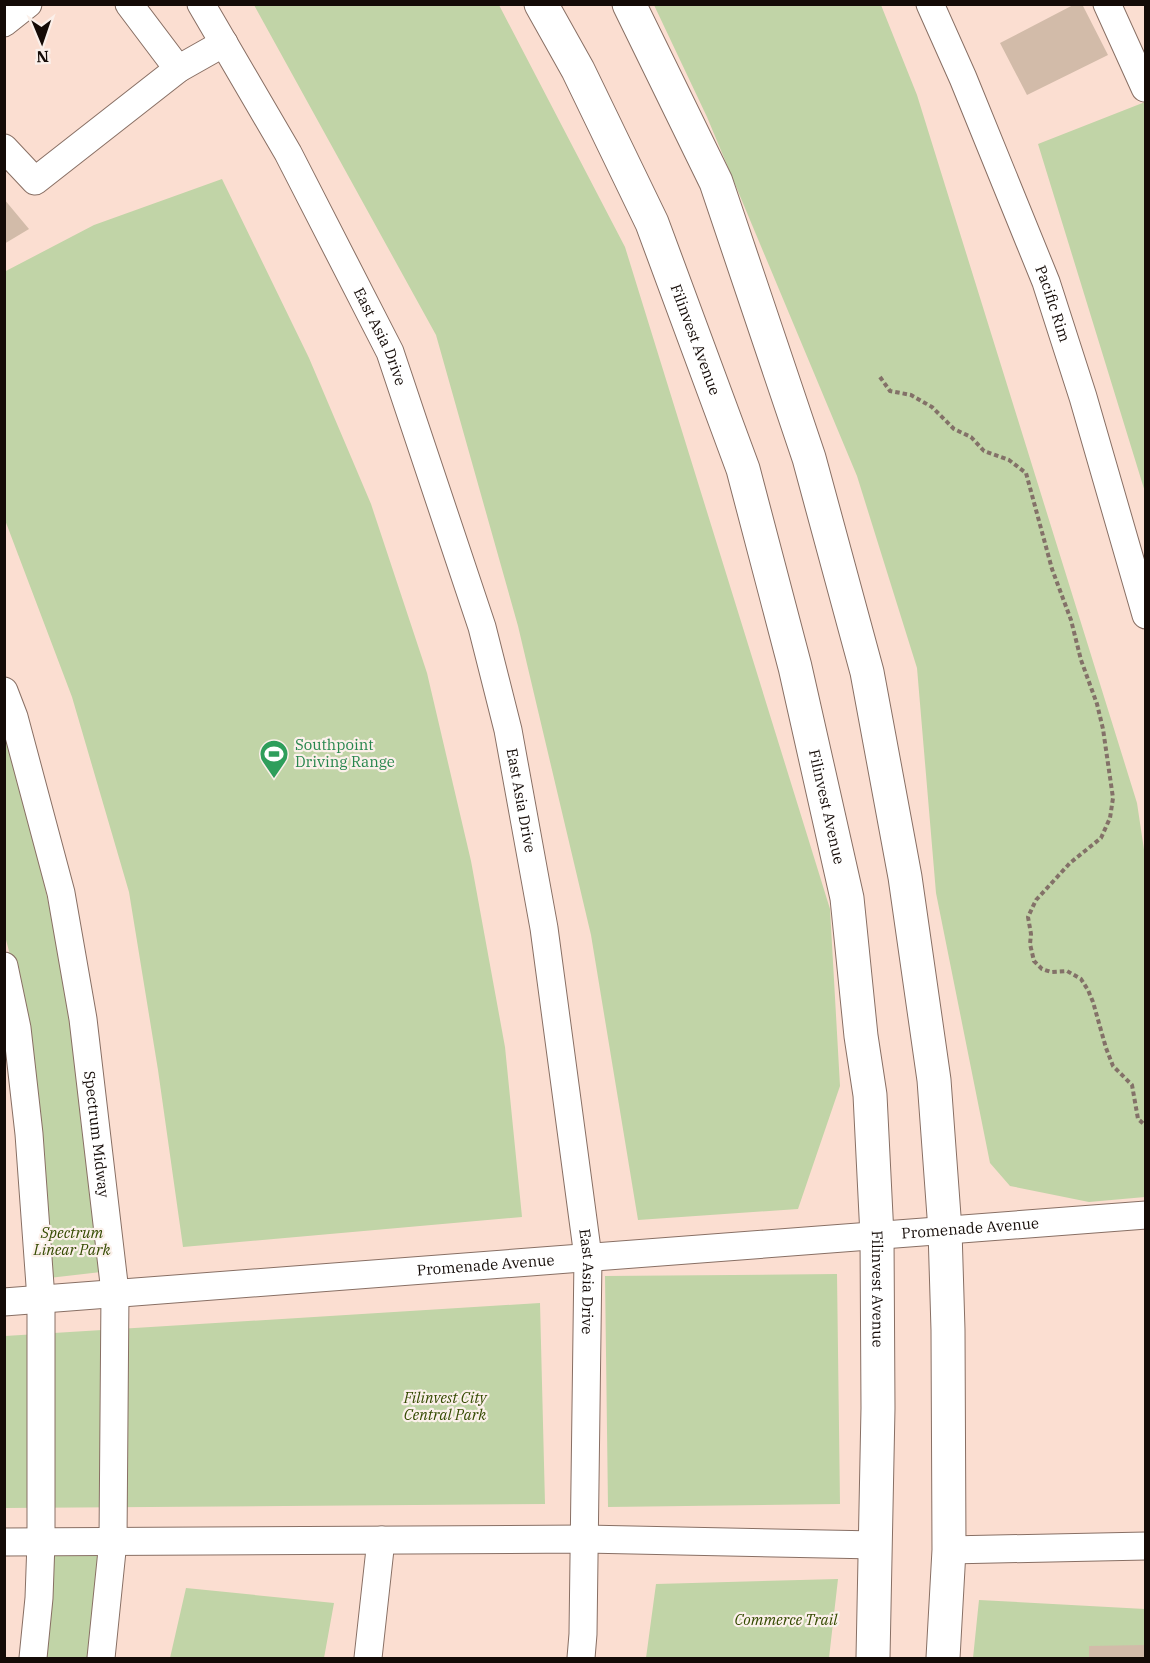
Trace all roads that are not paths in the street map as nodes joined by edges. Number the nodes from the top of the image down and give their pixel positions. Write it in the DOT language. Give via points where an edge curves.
graph roads {
  1 [pos="28,4"];
  2 [pos="129,4"];
  3 [pos="201,4"];
  4 [pos="541,4"];
  5 [pos="629,4"];
  6 [pos="930,4"];
  7 [pos="1107,4"];
  8 [pos="4,23"];
  9 [pos="224,43"];
  10 [pos="178,69"];
  11 [pos="1145,88"];
  12 [pos="4,148"];
  13 [pos="1146,615"];
  14 [pos="4,691"];
  15 [pos="4,966"];
  16 [pos="1146,1215"];
  17 [pos="945,1230"];
  18 [pos="877,1236"];
  19 [pos="588,1257"];
  20 [pos="115,1292"];
  21 [pos="41,1299"];
  22 [pos="4,1302"];
  23 [pos="585,1539"];
  24 [pos="381,1540"];
  25 [pos="113,1541"];
  26 [pos="4,1542"];
  27 [pos="41,1542"];
  28 [pos="876,1545"];
  29 [pos="1146,1546"];
  30 [pos="949,1550"];
  31 [pos="33,1659"];
  32 [pos="101,1659"];
  33 [pos="368,1659"];
  34 [pos="581,1659"];
  35 [pos="873,1659"];
  36 [pos="943,1659"];
  1 -- 8 [label="street"];
  2 -- 10 [label="street"];
  3 -- 9 [label="street, East Asia Drive"];
  4 -- 18 [label="main road, Filinvest Avenue" via="578,70 652,223 746,480 795,667 847,898 870,1095"];
  5 -- 17 [label="main road" via="716,182 809,458 867,672 905,877 934,1080"];
  6 -- 13 [label="street, Pacific Rim" via="1046,282"];
  7 -- 11 [label="street"];
  9 -- 10 [label="street"];
  9 -- 19 [label="street, East Asia Drive" via="288,153 390,352 482,627 508,730 544,928"];
  10 -- 12 [label="street" via="35,181"];
  14 -- 20 [label="street, Spectrum Midway" via="63,904 85,1030"];
  15 -- 21 [label="street" via="17,1028 30,1134"];
  16 -- 17 [label="street, Promenade Avenue"];
  17 -- 18 [label="street, Promenade Avenue"];
  17 -- 30 [label="main road"];
  18 -- 19 [label="street, Promenade Avenue"];
  18 -- 28 [label="main road, Filinvest Avenue"];
  19 -- 20 [label="street, Promenade Avenue"];
  19 -- 23 [label="street, East Asia Drive"];
  20 -- 21 [label="street, Promenade Avenue"];
  20 -- 25 [label="street, Spectrum Midway"];
  21 -- 22 [label="street, Promenade Avenue"];
  21 -- 27 [label="street"];
  23 -- 24 [label="street"];
  23 -- 28 [label="street"];
  23 -- 34 [label="street, East Asia Drive"];
  24 -- 25 [label="street"];
  24 -- 33 [label="street"];
  25 -- 27 [label="street"];
  25 -- 32 [label="street, Spectrum Midway"];
  26 -- 27 [label="street"];
  27 -- 31 [label="street"];
  28 -- 35 [label="main road, Filinvest Avenue"];
  29 -- 30 [label="street"];
  30 -- 36 [label="main road"];
}
